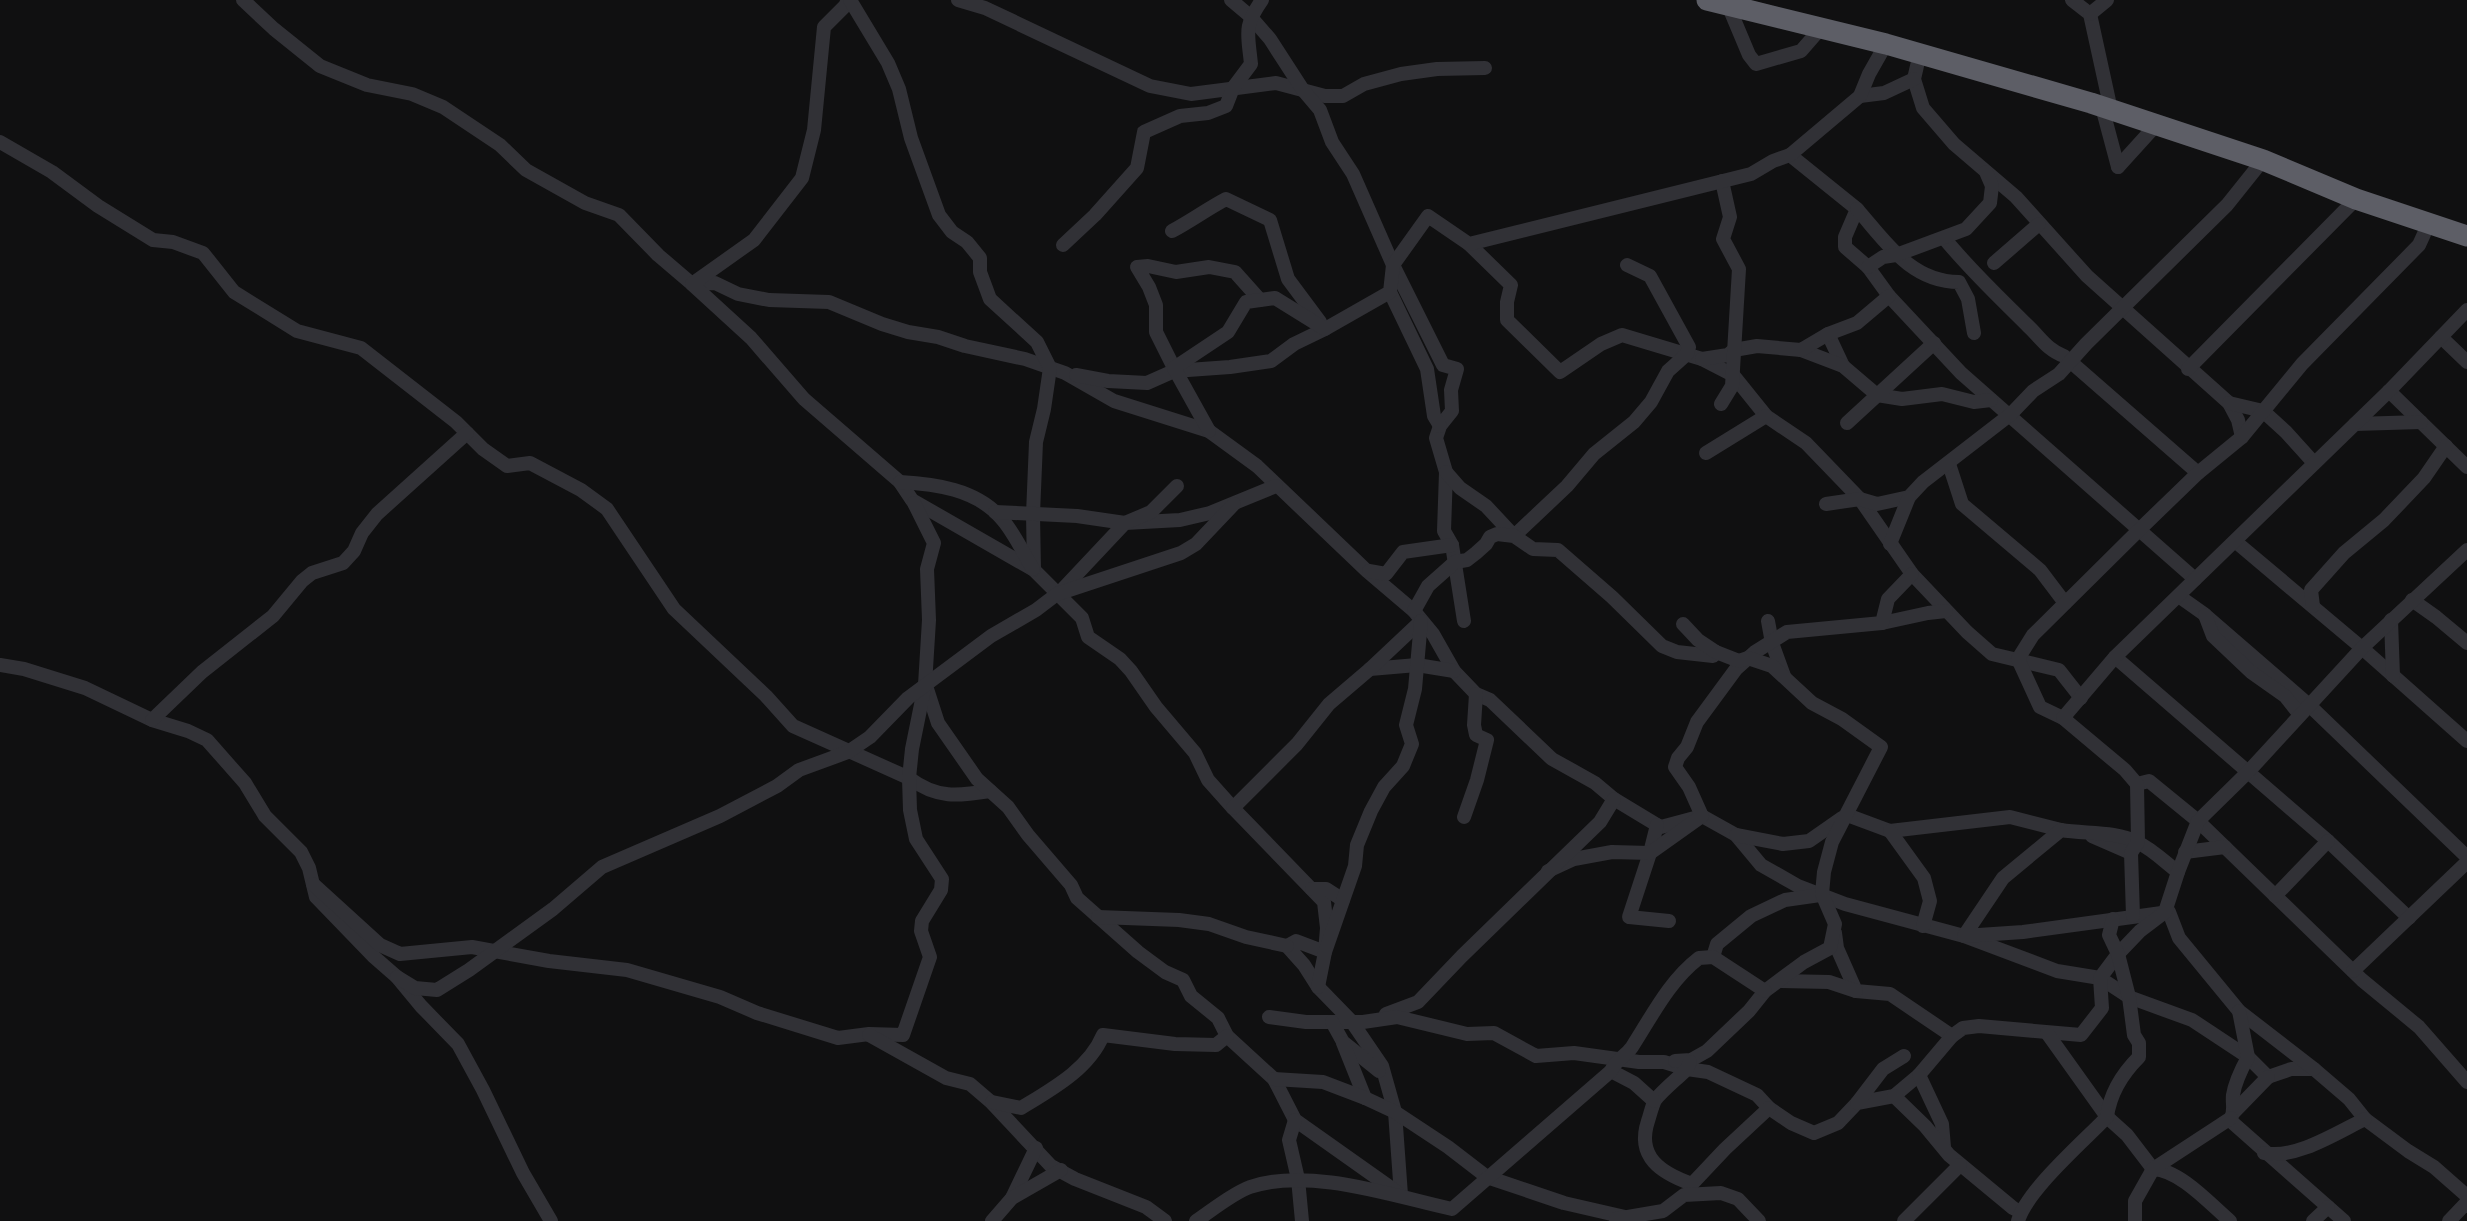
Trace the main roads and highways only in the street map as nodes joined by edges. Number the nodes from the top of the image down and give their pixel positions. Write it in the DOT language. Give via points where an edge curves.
graph roads {
  1 [pos="1707,0"];
  2 [pos="2467,236"];
  1 -- 2 [label="highway" via="1920,53 2106,108"];
}
